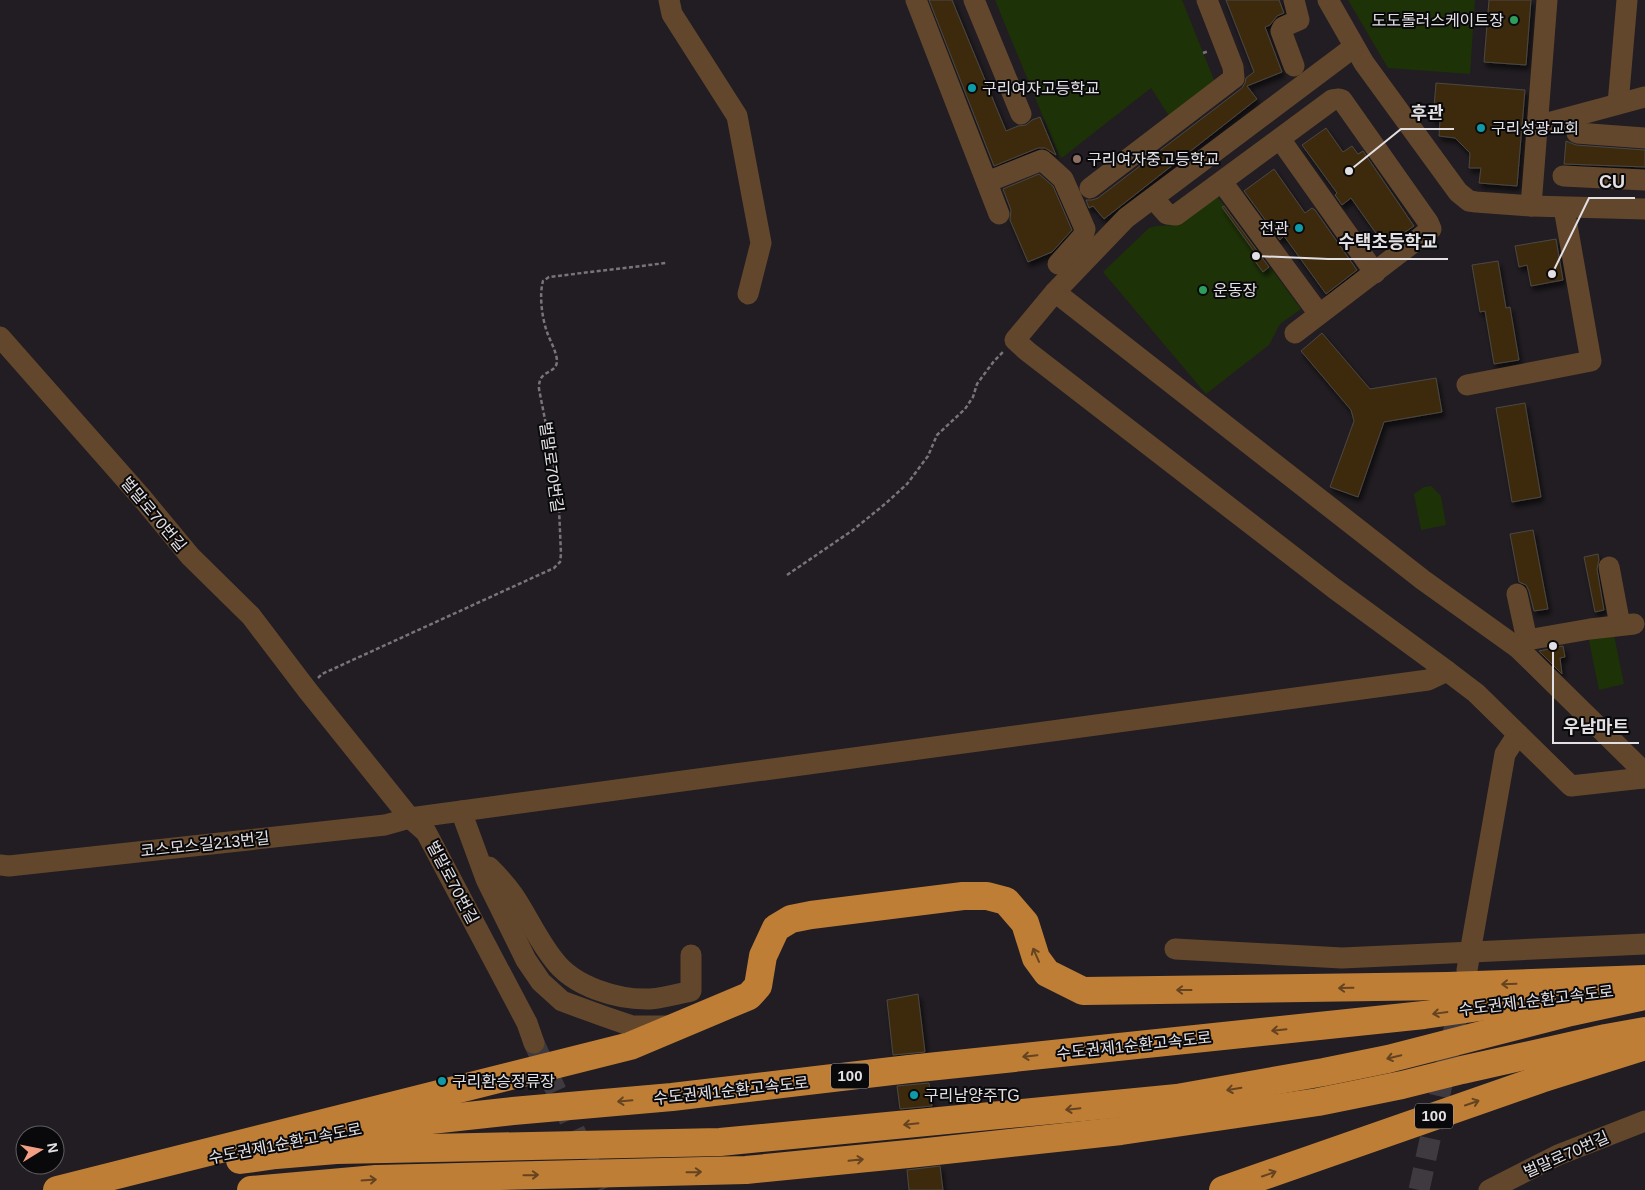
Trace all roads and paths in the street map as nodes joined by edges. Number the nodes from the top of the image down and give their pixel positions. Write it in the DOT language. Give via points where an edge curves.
graph roads {
  1 [pos="669,0"];
  2 [pos="916,0"];
  3 [pos="974,0"];
  4 [pos="1207,0"];
  5 [pos="1294,0"];
  6 [pos="1328,0"];
  7 [pos="1547,0"];
  8 [pos="1627,0"];
  9 [pos="1354,47"];
  10 [pos="1294,66"];
  11 [pos="1645,97"];
  12 [pos="1618,104"];
  13 [pos="1020,114"];
  14 [pos="1537,126"];
  15 [pos="1577,133"];
  16 [pos="1645,138"];
  17 [pos="1280,139"];
  18 [pos="1563,176"];
  19 [pos="1645,180"];
  20 [pos="987,182"];
  21 [pos="1222,182"];
  22 [pos="1090,188"];
  23 [pos="1153,198"];
  24 [pos="1531,206"];
  25 [pos="1564,208"];
  26 [pos="1645,209"];
  27 [pos="999,214"];
  28 [pos="666,262"];
  29 [pos="1058,264"];
  30 [pos="1375,272"];
  31 [pos="1055,292"];
  32 [pos="748,294"];
  33 [pos="1319,314"];
  34 [pos="1294,332"];
  35 [pos="0,337"];
  36 [pos="1015,340"];
  37 [pos="1467,385"];
  38 [pos="1609,567"];
  39 [pos="787,575"];
  40 [pos="1517,594"];
  41 [pos="1523,644"];
  42 [pos="1447,670"];
  43 [pos="308,691"];
  44 [pos="1518,734"];
  45 [pos="1644,777"];
  46 [pos="461,811"];
  47 [pos="410,818"];
  48 [pos="477,854"];
  49 [pos="0,865"];
  50 [pos="1645,944"];
  51 [pos="1175,949"];
  52 [pos="691,956"];
  53 [pos="1468,962"];
  54 [pos="1645,979"];
  55 [pos="1645,987"];
  56 [pos="1645,996"];
  57 [pos="679,1026"];
  58 [pos="1645,1031"];
  59 [pos="534,1043"];
  60 [pos="1645,1046"];
  61 [pos="1645,1121"];
  62 [pos="60,1190"];
  63 [pos="251,1190"];
  64 [pos="1223,1190"];
  65 [pos="1489,1190"];
  1 -- 32 [label="street" via="672,14 737,116 761,243"];
  2 -- 20 [label="street"];
  3 -- 13 [label="street"];
  4 -- 22 [label="street" via="1233,67 1234,78"];
  5 -- 10 [label="street" via="1299,20 1281,31"];
  6 -- 9 [label="street"];
  7 -- 14 [label="street"];
  8 -- 12 [label="street"];
  9 -- 23 [label="street"];
  9 -- 24 [label="street" via="1458,192 1469,201"];
  11 -- 12 [label="street"];
  12 -- 14 [label="street"];
  14 -- 24 [label="street"];
  15 -- 16 [label="street"];
  17 -- 21 [label="street"];
  17 -- 30 [label="street"];
  17 -- 30 [label="street" via="1335,99 1342,100 1348,108 1430,227 1429,232"];
  18 -- 19 [label="street"];
  20 -- 27 [label="street"];
  20 -- 29 [label="street" via="1042,160 1061,175 1085,229 1083,236"];
  21 -- 23 [label="street" via="1176,215 1167,214"];
  21 -- 33 [label="street"];
  23 -- 31 [label="street" via="1126,218"];
  24 -- 25 [label="street"];
  25 -- 26 [label="street"];
  25 -- 37 [label="street" via="1591,361"];
  28 -- 43 [label="path, 벌말로70번길" via="550,277 543,281 545,327 556,363 539,383 558,486 560,562 554,568 322,674"];
  30 -- 33 [label="street"];
  31 -- 36 [label="street"];
  31 -- 41 [label="street" via="1423,580"];
  33 -- 34 [label="street"];
  35 -- 43 [label="street, 벌말로70번길" via="190,556 251,616"];
  36 -- 39 [label="path" via="982,376 964,409 937,435 928,456 907,484 853,530"];
  36 -- 42 [label="street" via="1335,589"];
  38 -- 41 [label="street" via="1627,624"];
  40 -- 41 [label="street"];
  41 -- 45 [label="street" via="1636,764"];
  42 -- 44 [label="street"];
  42 -- 46 [label="street, 코스모스길213번길" via="1428,680"];
  43 -- 47 [label="street, 벌말로70번길"];
  44 -- 45 [label="street" via="1570,786"];
  44 -- 53 [label="street" via="1505,754"];
  46 -- 47 [label="street, 코스모스길213번길"];
  46 -- 48 [label="street"];
  47 -- 49 [label="street, 코스모스길213번길" via="385,825"];
  47 -- 59 [label="street, 벌말로70번길" via="426,832 527,1023"];
  48 -- 52 [label="street" via="514,896 555,962 598,991 651,999 691,991"];
  48 -- 57 [label="street" via="526,960 541,982 562,1000 632,1026"];
  50 -- 53 [label="street"];
  51 -- 53 [label="street"];
  54 -- 57 [label="highway, one-way" via="1438,986 1083,991 1047,973 1036,958 1025,923 1006,901 987,896 963,896 791,919 776,928 763,956 758,986 749,996"];
  55 -- 62 [label="highway, 수도권제1순환고속도로 / 100, one-way" via="1424,1015 335,1131"];
  56 -- 62 [label="highway, 수도권제1순환고속도로, one-way" via="1379,1061 1177,1098 720,1142 336,1150 214,1163"];
  57 -- 62 [label="highway" via="630,1046"];
  63 -- 58 [label="highway, 100, one-way" via="376,1179 746,1170 1121,1131 1318,1102 1402,1086"];
  64 -- 60 [label="highway, 100, one-way"];
  61 -- 65 [label="street, 벌말로70번길" via="1558,1155"];
}
